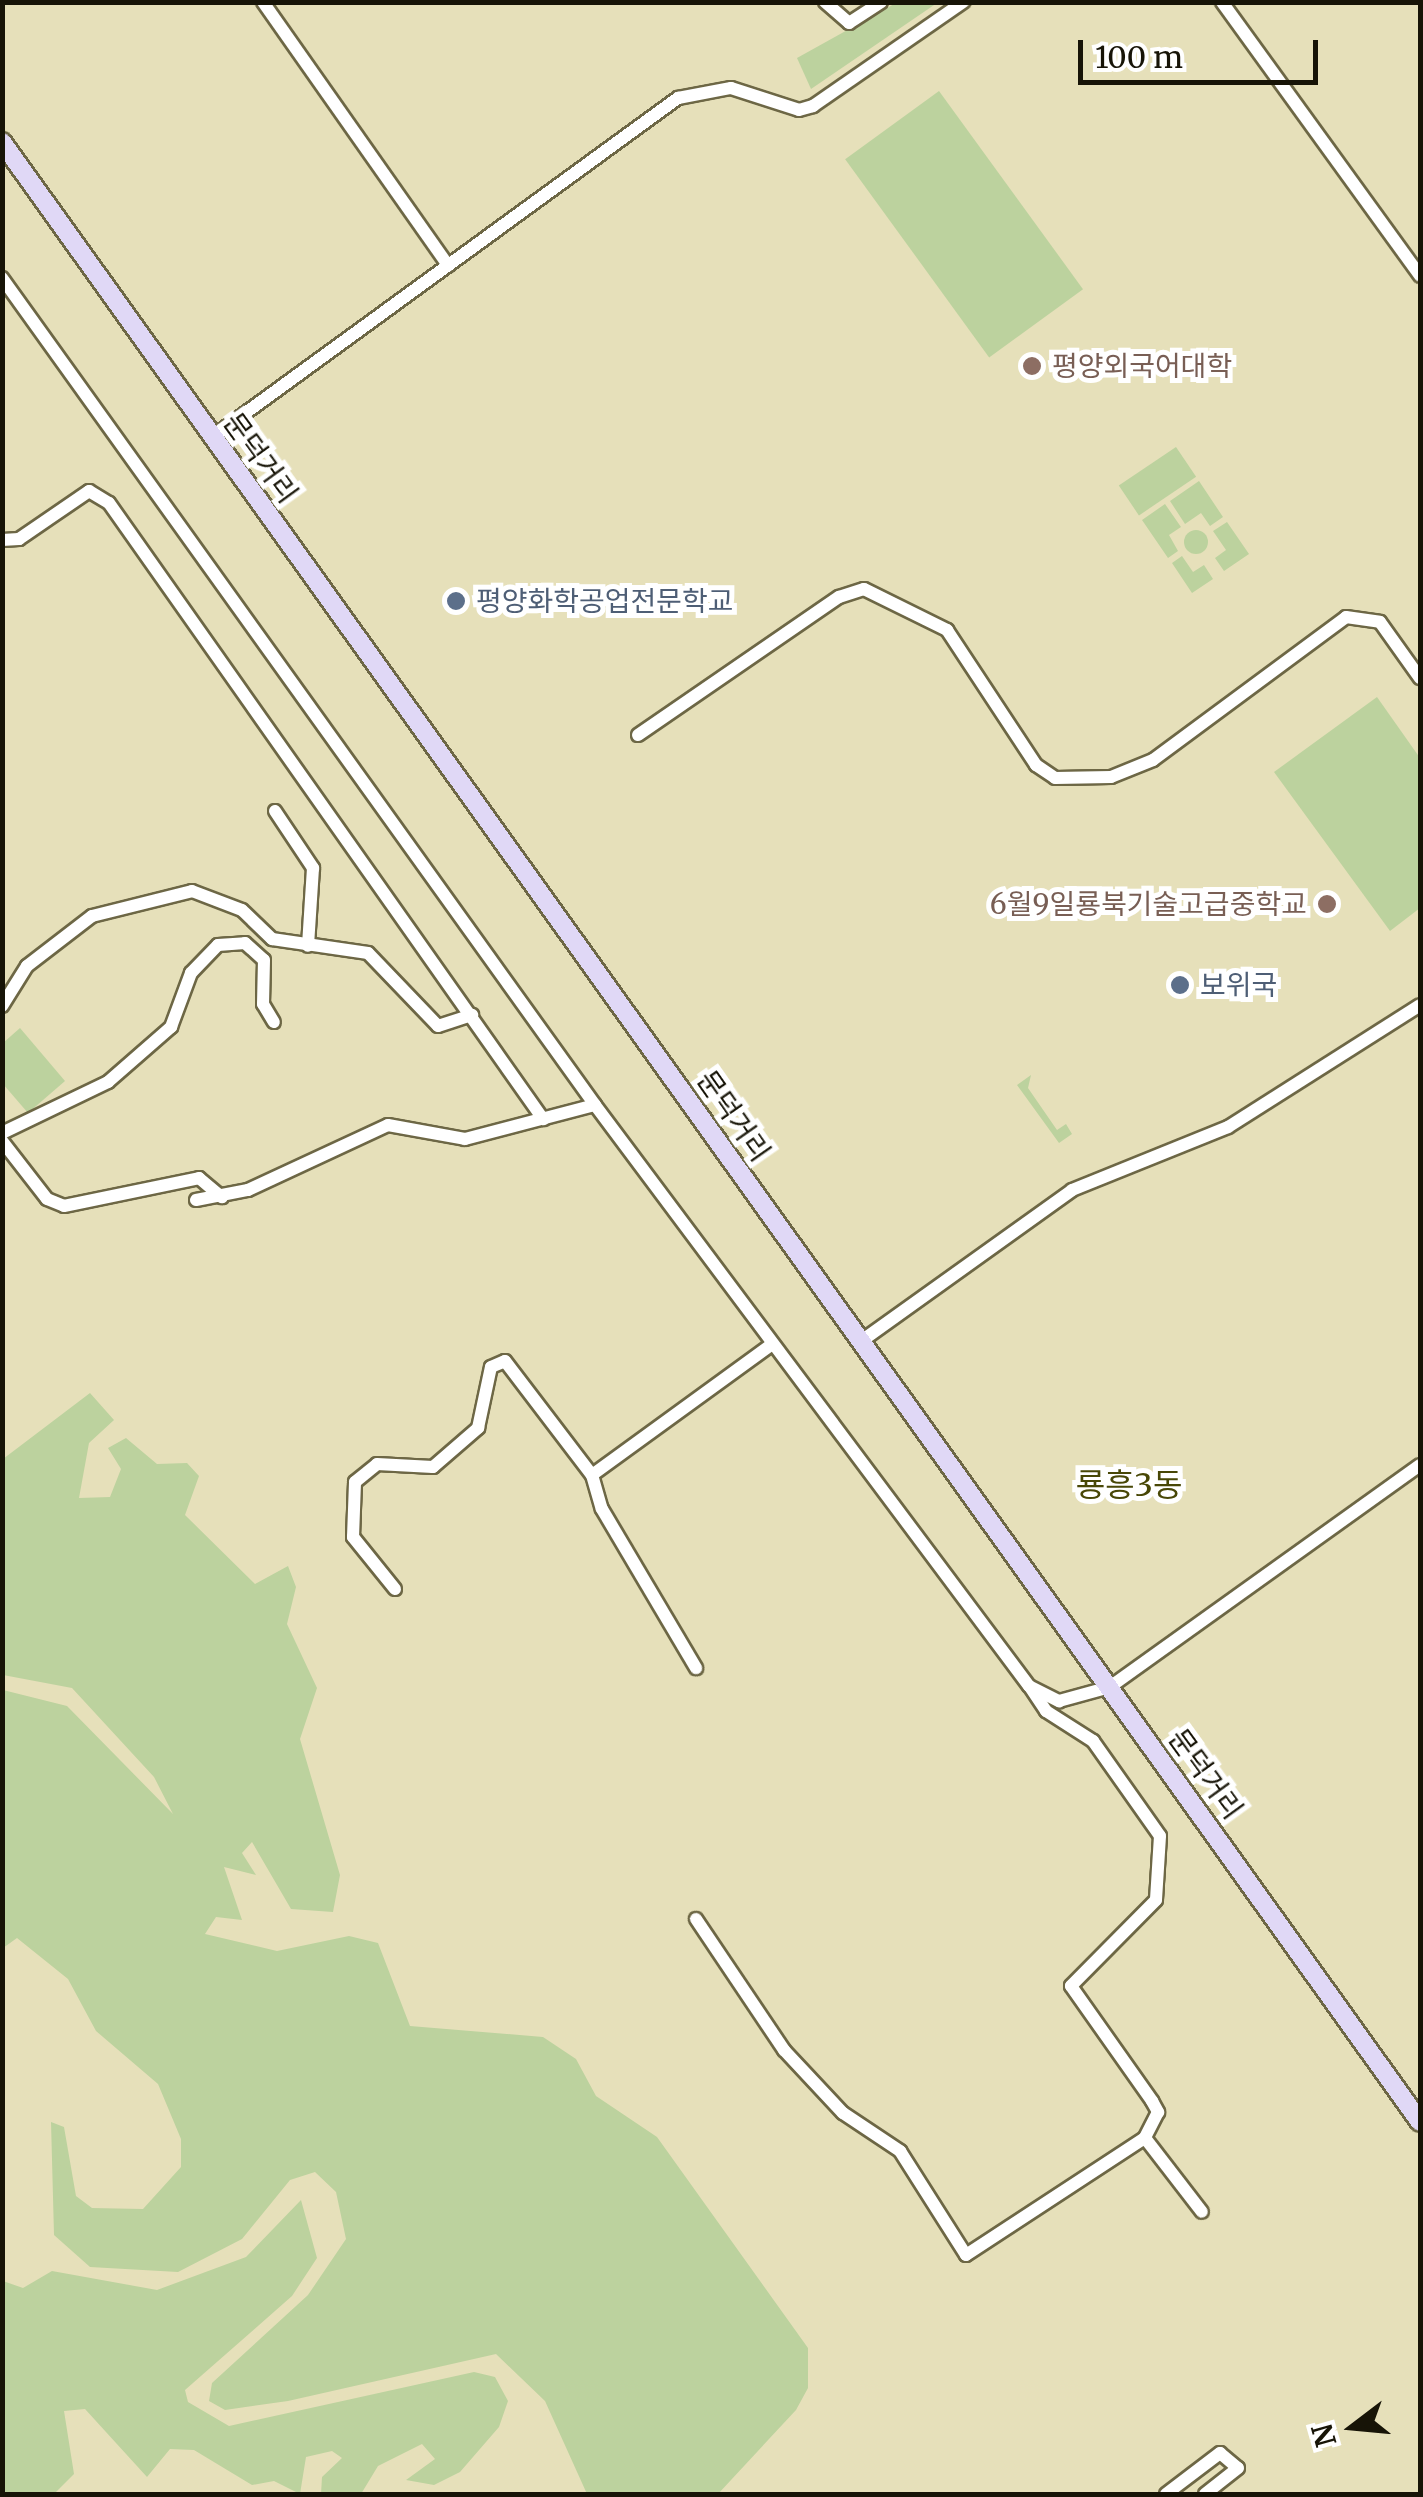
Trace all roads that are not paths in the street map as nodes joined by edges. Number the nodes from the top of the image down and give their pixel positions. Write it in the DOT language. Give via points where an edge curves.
graph roads {
  1 [pos="263,2"];
  2 [pos="825,2"];
  3 [pos="881,2"];
  4 [pos="963,2"];
  5 [pos="1222,2"];
  6 [pos="2,142"];
  7 [pos="448,264"];
  8 [pos="1420,276"];
  9 [pos="2,278"];
  10 [pos="212,438"];
  11 [pos="2,540"];
  12 [pos="1420,678"];
  13 [pos="638,735"];
  14 [pos="275,811"];
  15 [pos="308,946"];
  16 [pos="1420,1005"];
  17 [pos="2,1006"];
  18 [pos="472,1015"];
  19 [pos="274,1022"];
  20 [pos="595,1106"];
  21 [pos="543,1119"];
  22 [pos="2,1133"];
  23 [pos="2,1140"];
  24 [pos="222,1197"];
  25 [pos="196,1200"];
  26 [pos="860,1342"];
  27 [pos="772,1344"];
  28 [pos="1420,1465"];
  29 [pos="592,1475"];
  30 [pos="395,1589"];
  31 [pos="696,1668"];
  32 [pos="1029,1686"];
  33 [pos="1110,1687"];
  34 [pos="696,1920"];
  35 [pos="1420,2122"];
  36 [pos="1145,2138"];
  37 [pos="1202,2212"];
  38 [pos="1166,2494"];
  39 [pos="1204,2494"];
  1 -- 7 [label="street"];
  2 -- 3 [label="street" via="849,23"];
  4 -- 7 [label="street" via="813,106 799,110 731,88 678,98"];
  5 -- 8 [label="street"];
  6 -- 10 [label="main road, 문덕거리"];
  7 -- 10 [label="street"];
  9 -- 20 [label="street"];
  10 -- 26 [label="main road, 문덕거리"];
  11 -- 18 [label="street" via="18,540 88,491 108,503"];
  12 -- 13 [label="street" via="1380,622 1346,617 1153,760 1111,777 1055,778 1036,765 947,630 853,590"];
  14 -- 15 [label="street" via="313,868"];
  15 -- 17 [label="street" via="272,939 206,893 177,891 76,926 27,966"];
  15 -- 18 [label="street" via="374,956 438,1026"];
  16 -- 26 [label="street" via="1228,1128 1072,1190"];
  18 -- 21 [label="street"];
  19 -- 22 [label="street" via="263,1004 264,960 245,942 218,945 192,972 171,1027 108,1082"];
  20 -- 21 [label="street"];
  20 -- 27 [label="street"];
  21 -- 24 [label="street" via="438,1141 388,1125"];
  23 -- 24 [label="street" via="46,1199 64,1206 199,1178"];
  24 -- 25 [label="street"];
  26 -- 33 [label="main road, 문덕거리"];
  27 -- 29 [label="street"];
  27 -- 32 [label="street"];
  28 -- 33 [label="street"];
  29 -- 30 [label="street" via="496,1361 472,1435 434,1467 377,1464 355,1482 353,1537"];
  29 -- 31 [label="street" via="602,1509"];
  32 -- 33 [label="street" via="1059,1700"];
  32 -- 36 [label="street" via="1046,1711 1093,1741 1160,1836 1156,1900 1071,1986 1158,2112"];
  33 -- 35 [label="main road, 문덕거리"];
  34 -- 36 [label="street" via="784,2050 844,2113 900,2151 966,2255"];
  36 -- 37 [label="street"];
  38 -- 39 [label="street" via="1220,2453 1231,2459 1238,2468"];
}
